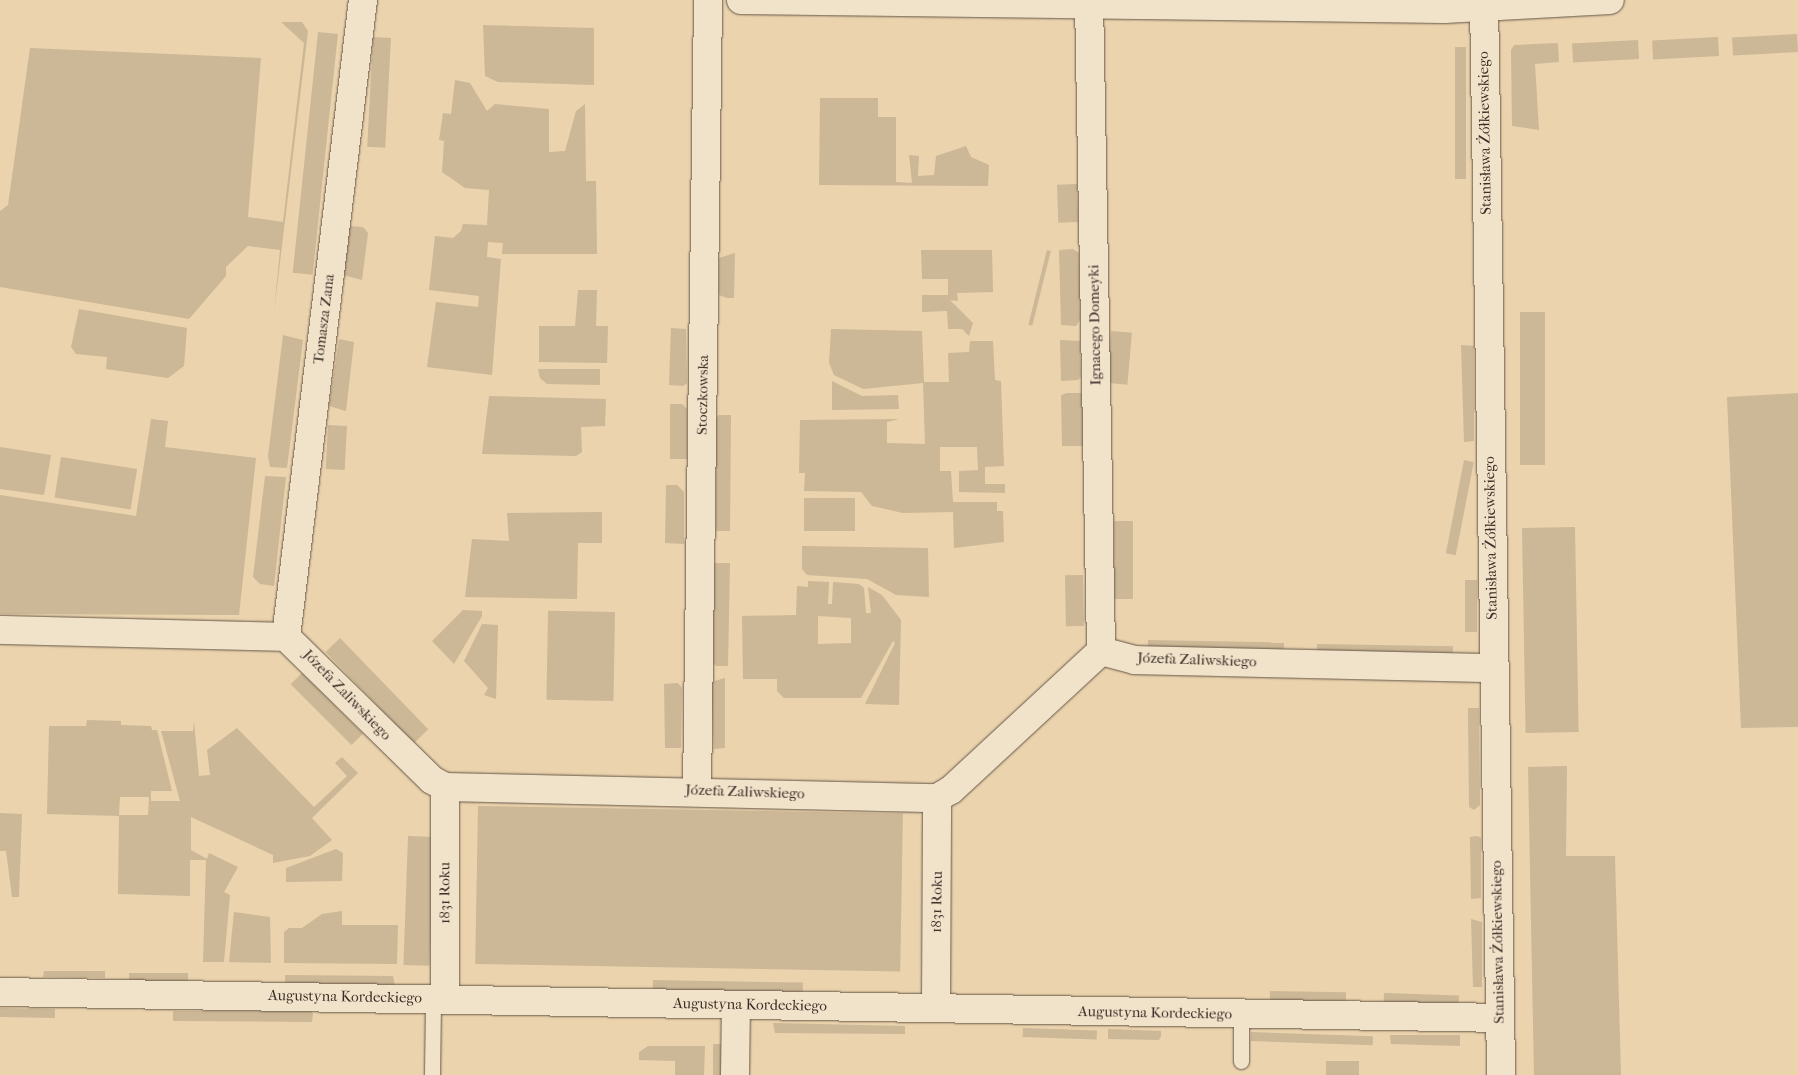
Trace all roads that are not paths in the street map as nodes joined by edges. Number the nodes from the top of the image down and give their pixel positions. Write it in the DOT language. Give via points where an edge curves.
graph roads {
  1 [pos="363,0"];
  2 [pos="708,0"];
  3 [pos="741,0"];
  4 [pos="1610,0"];
  5 [pos="1089,2"];
  6 [pos="1484,3"];
  7 [pos="0,630"];
  8 [pos="286,637"];
  9 [pos="1100,651"];
  10 [pos="1492,668"];
  11 [pos="445,787"];
  12 [pos="697,790"];
  13 [pos="937,798"];
  14 [pos="0,992"];
  15 [pos="439,999"];
  16 [pos="736,1006"];
  17 [pos="936,1007"];
  18 [pos="1241,1014"];
  19 [pos="1500,1018"];
  20 [pos="1241,1061"];
  21 [pos="432,1075"];
  22 [pos="736,1075"];
  23 [pos="1501,1075"];
  1 -- 8 [label="street, Tomasza Zana"];
  2 -- 12 [label="street, Stoczkowska"];
  3 -- 5 [label="street"];
  4 -- 6 [label="street"];
  5 -- 6 [label="street" via="1444,9"];
  5 -- 9 [label="street, Ignacego Domeyki"];
  6 -- 10 [label="street, Stanisława Żółkiewskiego"];
  7 -- 8 [label="street"];
  8 -- 11 [label="street, Józefa Zaliwskiego" via="432,780"];
  9 -- 10 [label="street, Józefa Zaliwskiego" via="1135,660"];
  9 -- 13 [label="street" via="951,790"];
  10 -- 19 [label="street, Stanisława Żółkiewskiego"];
  11 -- 12 [label="street, Józefa Zaliwskiego"];
  11 -- 15 [label="street, 1831 Roku"];
  12 -- 13 [label="street, Józefa Zaliwskiego"];
  13 -- 17 [label="street, 1831 Roku"];
  14 -- 15 [label="street, Augustyna Kordeckiego"];
  15 -- 16 [label="street, Augustyna Kordeckiego"];
  15 -- 21 [label="lane"];
  16 -- 17 [label="street, Augustyna Kordeckiego"];
  16 -- 22 [label="street"];
  17 -- 18 [label="street, Augustyna Kordeckiego"];
  18 -- 19 [label="street, Augustyna Kordeckiego"];
  18 -- 20 [label="lane"];
  19 -- 23 [label="street, Stanisława Żółkiewskiego"];
}
